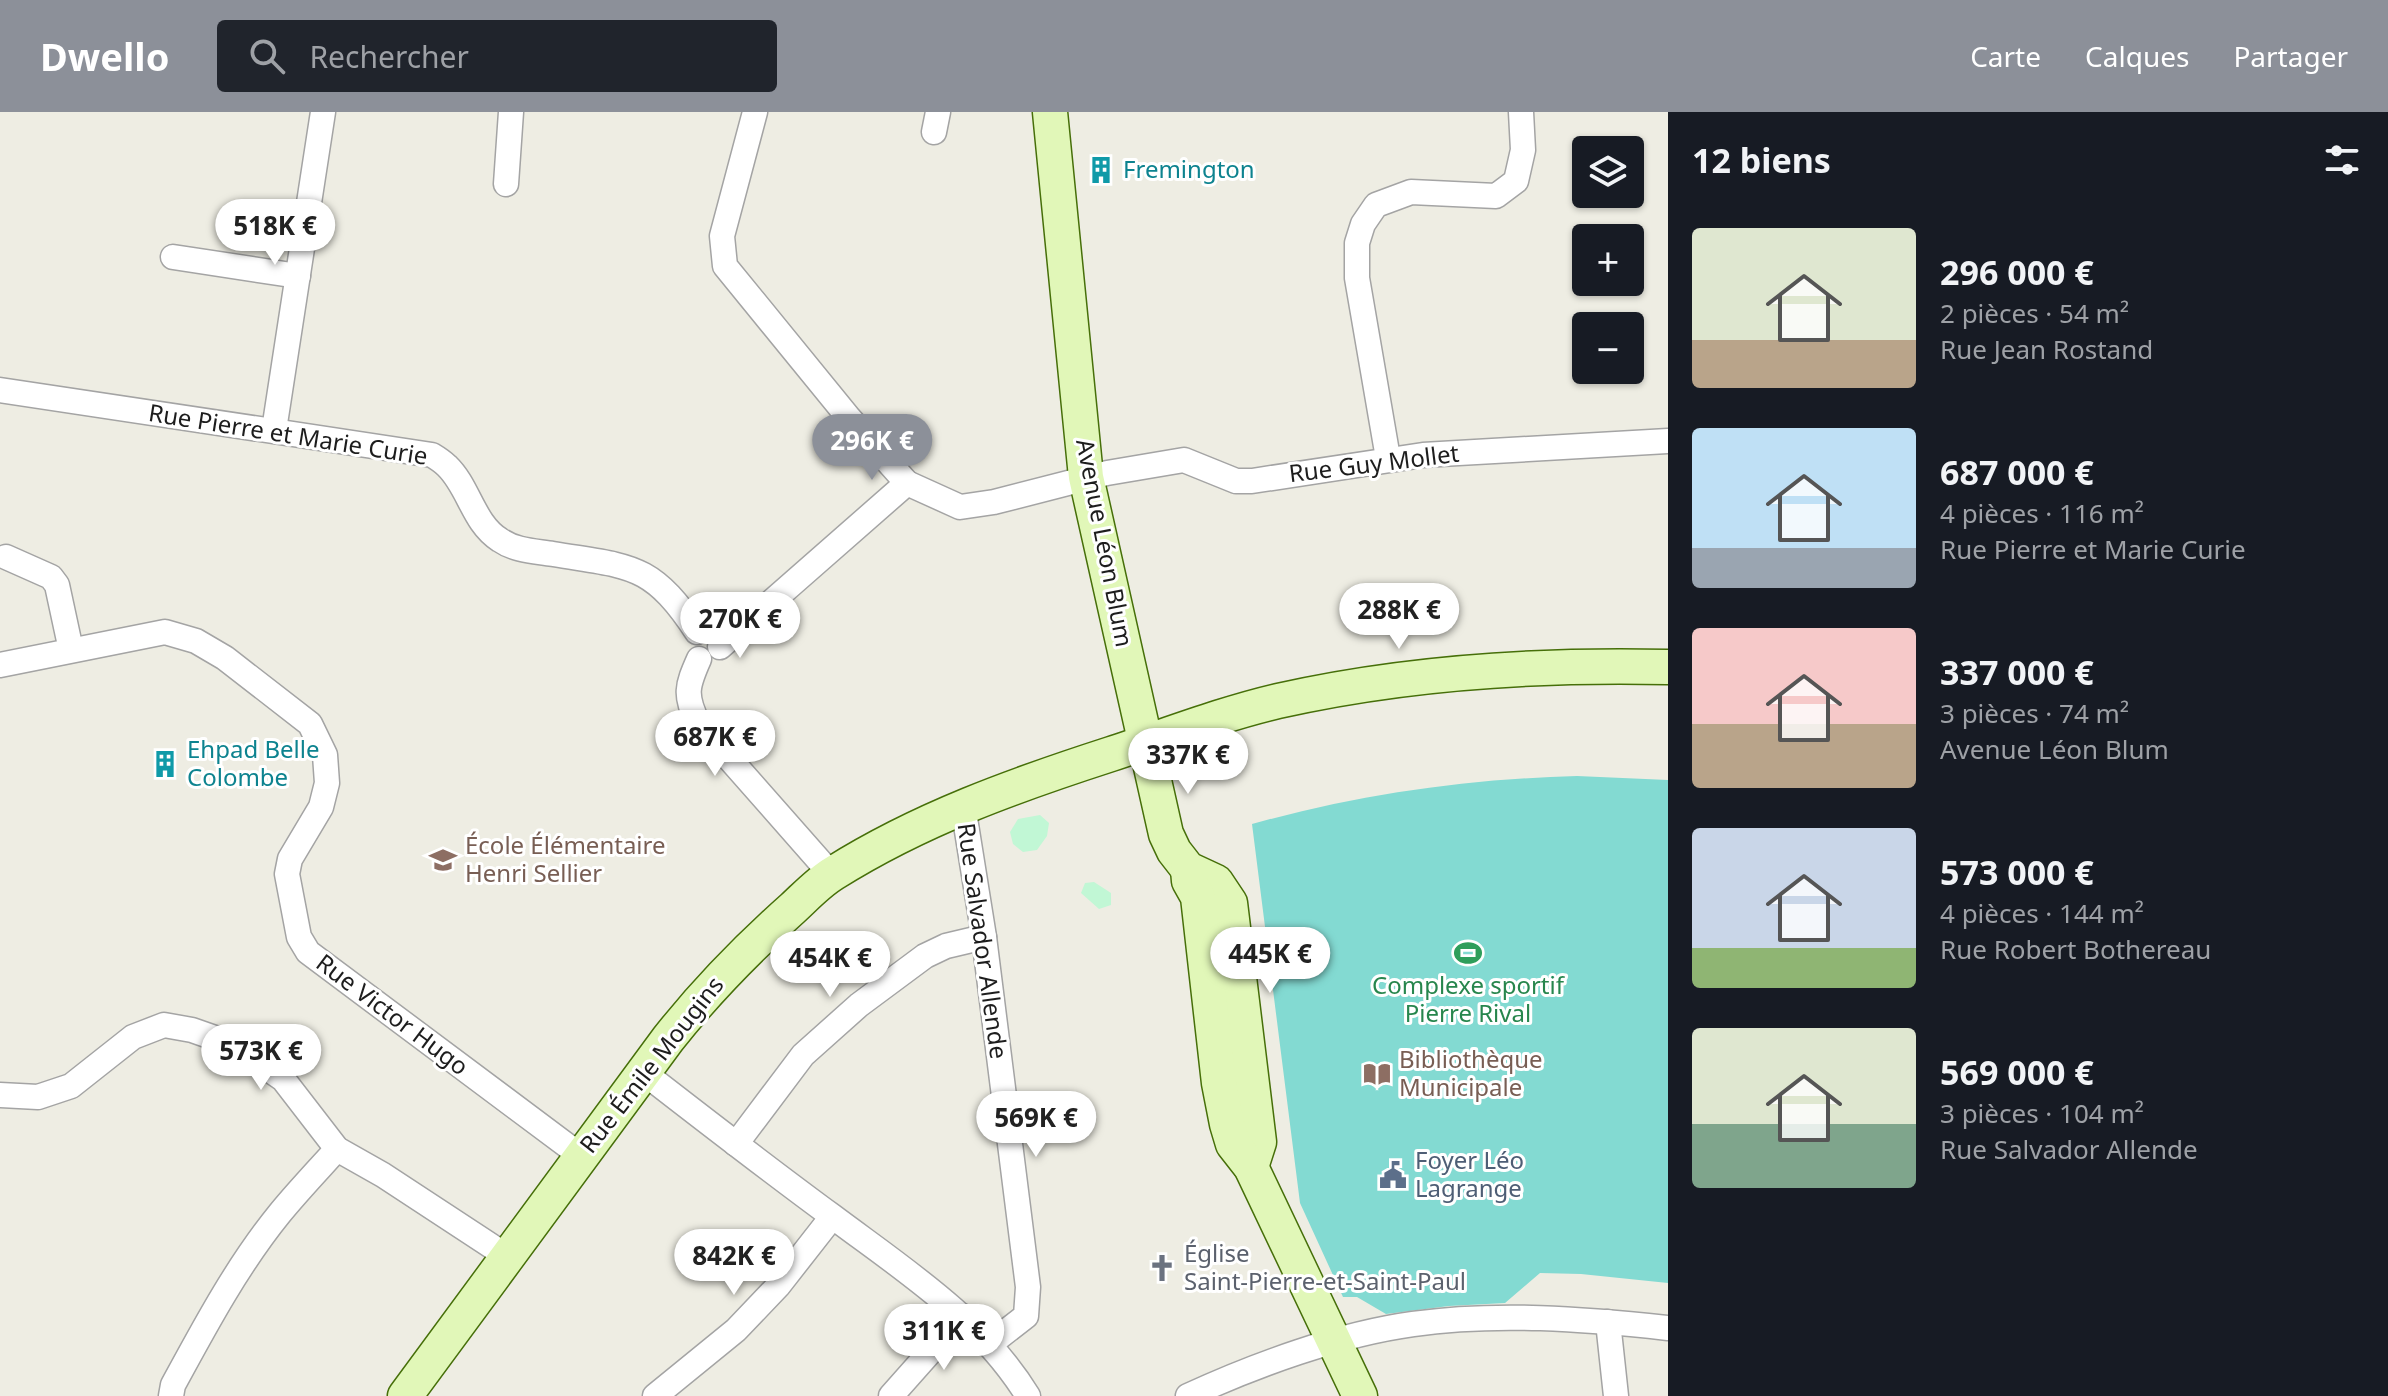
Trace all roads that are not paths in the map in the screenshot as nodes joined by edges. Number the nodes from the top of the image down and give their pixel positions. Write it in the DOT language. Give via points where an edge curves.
graph roads {
  1 [pos="323,112"];
  2 [pos="511,112"];
  3 [pos="755,112"];
  4 [pos="1050,112"];
  5 [pos="1521,112"];
  6 [pos="506,184"];
  7 [pos="173,257"];
  8 [pos="298,276"];
  9 [pos="0,390"];
  10 [pos="274,430"];
  11 [pos="1668,441"];
  12 [pos="1388,458"];
  13 [pos="1086,477"];
  14 [pos="907,483"];
  15 [pos="6,557"];
  16 [pos="71,650"];
  17 [pos="709,653"];
  18 [pos="0,665"];
  19 [pos="1668,667"];
  20 [pos="1146,742"];
  21 [pos="963,806"];
  22 [pos="831,874"];
  23 [pos="984,937"];
  24 [pos="643,1072"];
  25 [pos="0,1095"];
  26 [pos="736,1144"];
  27 [pos="337,1149"];
  28 [pos="581,1156"];
  29 [pos="832,1217"];
  30 [pos="508,1257"];
  31 [pos="962,1316"];
  32 [pos="1608,1322"];
  33 [pos="1668,1328"];
  34 [pos="1335,1340"];
  35 [pos="990,1344"];
  36 [pos="171,1396"];
  37 [pos="405,1396"];
  38 [pos="655,1396"];
  39 [pos="891,1396"];
  40 [pos="1028,1396"];
  41 [pos="1188,1396"];
  42 [pos="1360,1396"];
  43 [pos="1616,1396"];
  1 -- 8 [label="street"];
  2 -- 6 [label="street"];
  3 -- 14 [label="street" via="722,236 725,266"];
  4 -- 13 [label="street, Avenue Léon Blum"];
  5 -- 12 [label="street" via="1523,150 1516,181 1496,196 1411,192 1376,205 1363,224 1357,278"];
  7 -- 8 [label="street"];
  8 -- 10 [label="street"];
  9 -- 10 [label="street, Rue Pierre et Marie Curie"];
  10 -- 17 [label="street, Rue Pierre et Marie Curie" via="432,455 448,467 496,538 513,548 641,571 680,607 697,632 710,631 717,638"];
  11 -- 12 [label="street, Rue Guy Mollet"];
  12 -- 13 [label="street, Rue Guy Mollet" via="1252,481 1236,481 1184,460"];
  13 -- 14 [label="street, Rue Guy Mollet" via="960,507"];
  13 -- 20 [label="street, Avenue Léon Blum"];
  14 -- 17 [label="street"];
  15 -- 16 [label="street" via="51,577 57,585"];
  16 -- 18 [label="street, Rue Victor Hugo"];
  16 -- 28 [label="street, Rue Victor Hugo" via="165,632 196,641 310,724 325,755 327,783 321,807 290,859 287,874 299,937 308,952"];
  17 -- 22 [label="street" via="688,686 698,723"];
  19 -- 20 [label="street, Rue Émile Mougins" via="1483,669 1379,682 1276,702"];
  20 -- 21 [label="street, Rue Émile Mougins"];
  20 -- 34 [label="street, Avenue Léon Blum" via="1174,851 1188,869 1216,882 1230,903 1259,1142 1251,1167"];
  21 -- 22 [label="street, Rue Émile Mougins"];
  21 -- 23 [label="street, Rue Salvador Allende"];
  22 -- 24 [label="street, Rue Émile Mougins" via="709,988"];
  23 -- 26 [label="street" via="925,956 859,1005 803,1055"];
  23 -- 35 [label="street, Rue Salvador Allende" via="1028,1287 1026,1316"];
  24 -- 26 [label="street"];
  24 -- 28 [label="street, Rue Émile Mougins"];
  25 -- 27 [label="street" via="38,1097 71,1086 133,1037 164,1025 232,1044 283,1079"];
  26 -- 29 [label="street"];
  27 -- 30 [label="street"];
  27 -- 36 [label="street" via="242,1266"];
  28 -- 30 [label="street, Rue Émile Mougins"];
  29 -- 31 [label="street"];
  29 -- 38 [label="street" via="736,1330"];
  30 -- 37 [label="street, Rue Émile Mougins"];
  31 -- 35 [label="street"];
  31 -- 39 [label="street"];
  32 -- 33 [label="street"];
  32 -- 34 [label="street" via="1486,1318 1413,1324"];
  32 -- 43 [label="street"];
  34 -- 41 [label="street"];
  34 -- 42 [label="street, Avenue Léon Blum"];
  35 -- 40 [label="street"];
}
